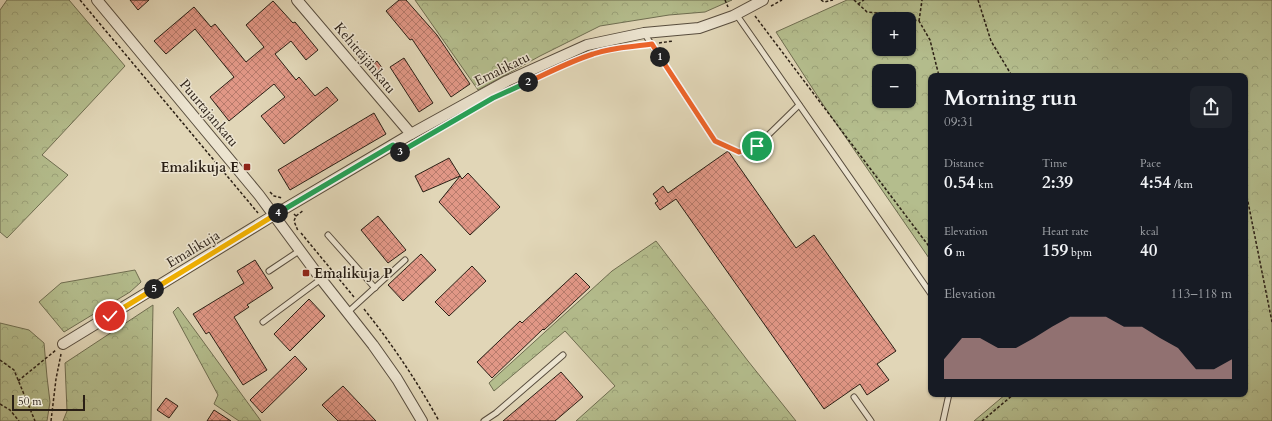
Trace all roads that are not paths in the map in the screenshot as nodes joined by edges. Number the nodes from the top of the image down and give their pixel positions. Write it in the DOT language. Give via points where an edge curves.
graph roads {
  1 [pos="97,0"];
  2 [pos="297,0"];
  3 [pos="764,4"];
  4 [pos="736,14"];
  5 [pos="644,33"];
  6 [pos="799,105"];
  7 [pos="411,134"];
  8 [pos="274,215"];
  9 [pos="328,235"];
  10 [pos="299,251"];
  11 [pos="405,260"];
  12 [pos="269,271"];
  13 [pos="320,279"];
  14 [pos="375,288"];
  15 [pos="928,290"];
  16 [pos="347,314"];
  17 [pos="263,322"];
  18 [pos="64,344"];
  19 [pos="563,355"];
  20 [pos="948,397"];
  21 [pos="854,398"];
  22 [pos="422,421"];
  23 [pos="484,421"];
  24 [pos="871,421"];
  25 [pos="943,421"];
  1 -- 8 [label="street, Puurtajankatu"];
  2 -- 7 [label="street, Kehittäjänkatu"];
  3 -- 4 [label="street, Emalikatu"];
  4 -- 5 [label="street, Emalikatu" via="699,28"];
  4 -- 6 [label="lane"];
  5 -- 6 [label="lane" via="715,141 739,152 757,146"];
  5 -- 7 [label="street, Emalikatu" via="587,45 570,52 507,81"];
  6 -- 15 [label="lane"];
  7 -- 8 [label="street, Emalikatu"];
  8 -- 10 [label="street, Puurtajankatu"];
  8 -- 18 [label="street, Emalikuja"];
  9 -- 14 [label="lane"];
  10 -- 12 [label="lane"];
  10 -- 13 [label="street, Puurtajankatu"];
  11 -- 14 [label="lane"];
  13 -- 16 [label="street, Puurtajankatu"];
  13 -- 17 [label="lane"];
  14 -- 16 [label="lane"];
  16 -- 22 [label="street, Puurtajankatu" via="397,379"];
  19 -- 23 [label="lane"];
  20 -- 25 [label="lane"];
  21 -- 24 [label="lane"];
}
